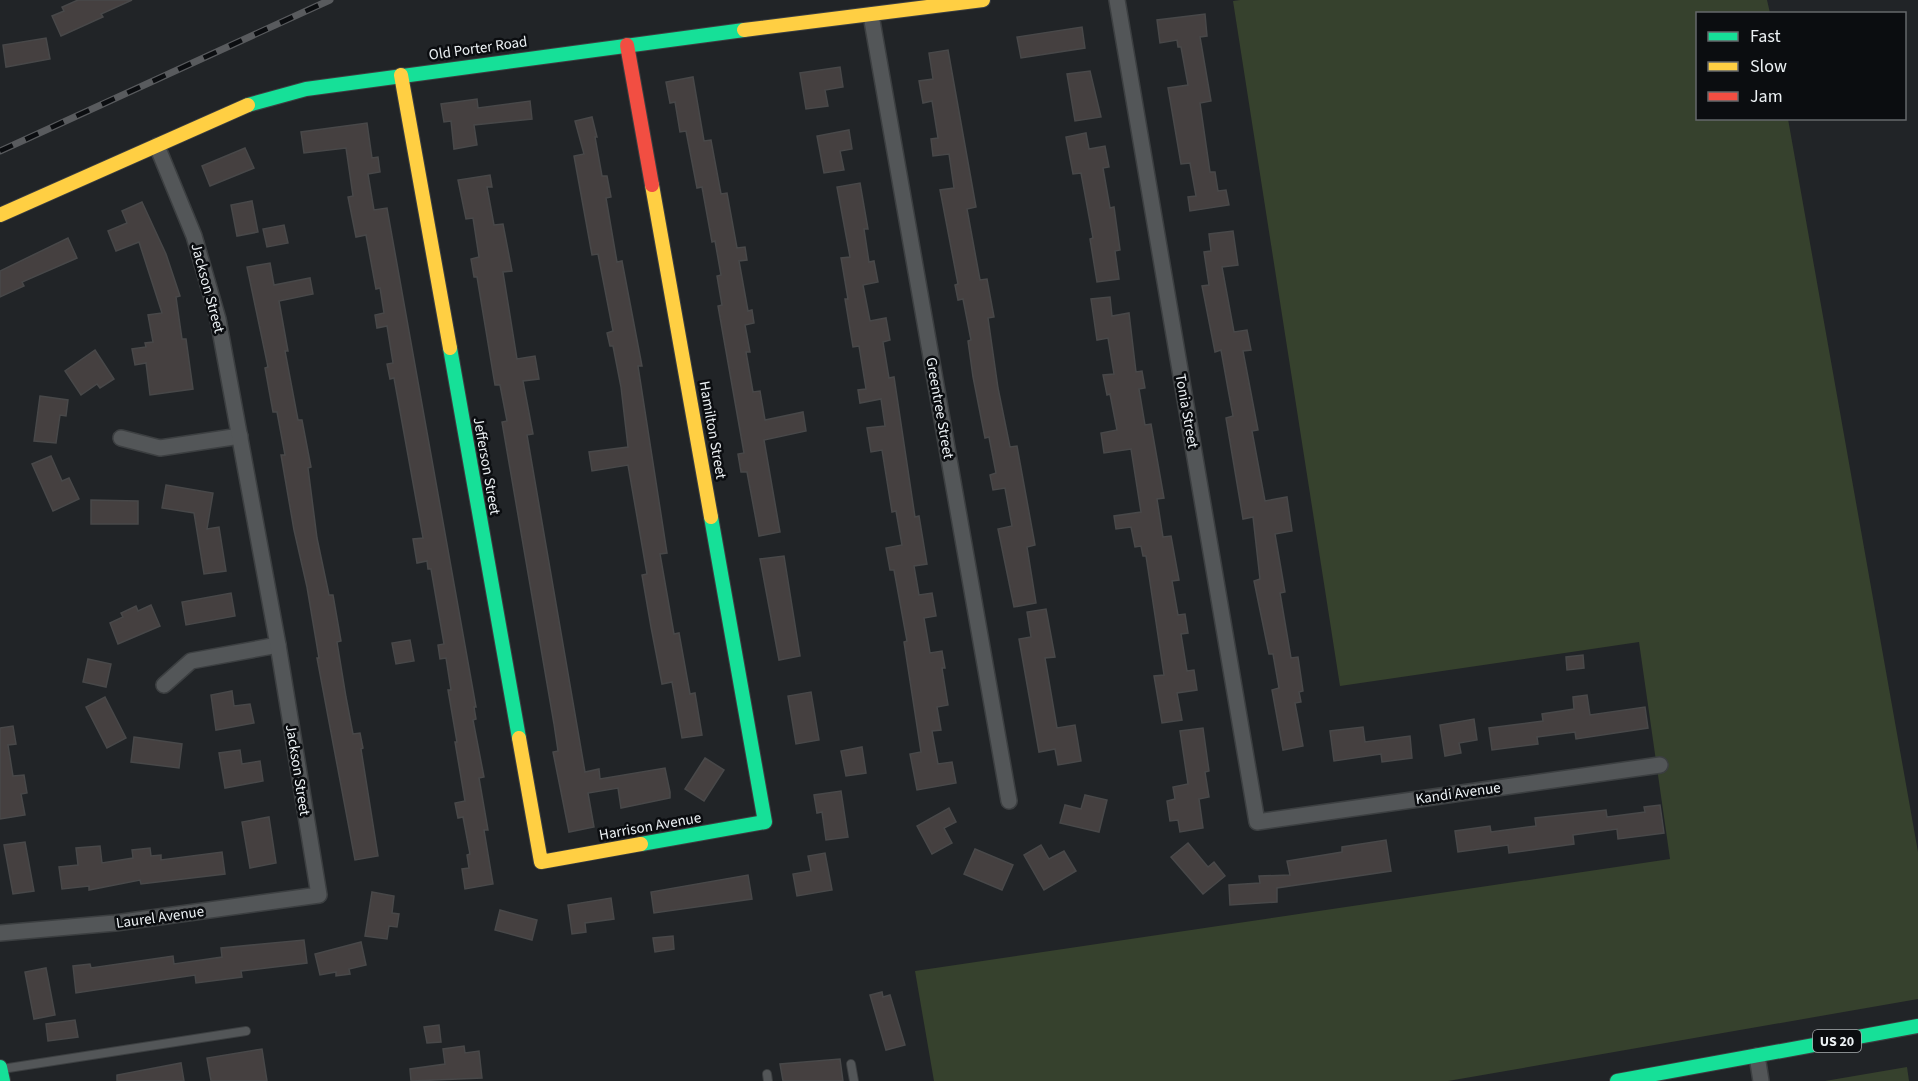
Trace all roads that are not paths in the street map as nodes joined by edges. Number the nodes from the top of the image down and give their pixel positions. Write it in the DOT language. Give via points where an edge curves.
graph roads {
  1 [pos="983,0"];
  2 [pos="1117,0"];
  3 [pos="871,15"];
  4 [pos="627,45"];
  5 [pos="401,75"];
  6 [pos="157,146"];
  7 [pos="0,215"];
  8 [pos="240,436"];
  9 [pos="122,438"];
  10 [pos="278,645"];
  11 [pos="164,685"];
  12 [pos="1660,765"];
  13 [pos="1009,801"];
  14 [pos="765,822"];
  15 [pos="1257,822"];
  16 [pos="541,862"];
  17 [pos="319,895"];
  18 [pos="0,933"];
  19 [pos="1918,1026"];
  20 [pos="246,1031"];
  21 [pos="1756,1056"];
  22 [pos="851,1064"];
  23 [pos="0,1068"];
  24 [pos="3,1081"];
  25 [pos="854,1081"];
  26 [pos="1617,1081"];
  27 [pos="1761,1081"];
  1 -- 3 [label="street, Old Porter Road"];
  2 -- 15 [label="street, Tonia Street"];
  3 -- 4 [label="street, Old Porter Road"];
  3 -- 13 [label="street, Greentree Street"];
  4 -- 5 [label="street, Old Porter Road"];
  4 -- 14 [label="street, Hamilton Street"];
  5 -- 6 [label="street, Old Porter Road" via="306,89 244,106"];
  5 -- 16 [label="street, Jefferson Street"];
  6 -- 7 [label="street, Old Porter Road"];
  6 -- 8 [label="street, Jackson Street" via="206,273"];
  8 -- 9 [label="street" via="160,448"];
  8 -- 10 [label="street, Jackson Street"];
  10 -- 11 [label="street" via="191,661"];
  10 -- 17 [label="street, Jackson Street"];
  12 -- 15 [label="street, Kandi Avenue"];
  14 -- 16 [label="street, Harrison Avenue"];
  17 -- 18 [label="street, Laurel Avenue" via="115,924"];
  19 -- 21 [label="street, US 20"];
  20 -- 23 [label="lane"];
  21 -- 26 [label="street, US 20"];
  21 -- 27 [label="street"];
  22 -- 25 [label="lane"];
  23 -- 24 [label="street"];
}
